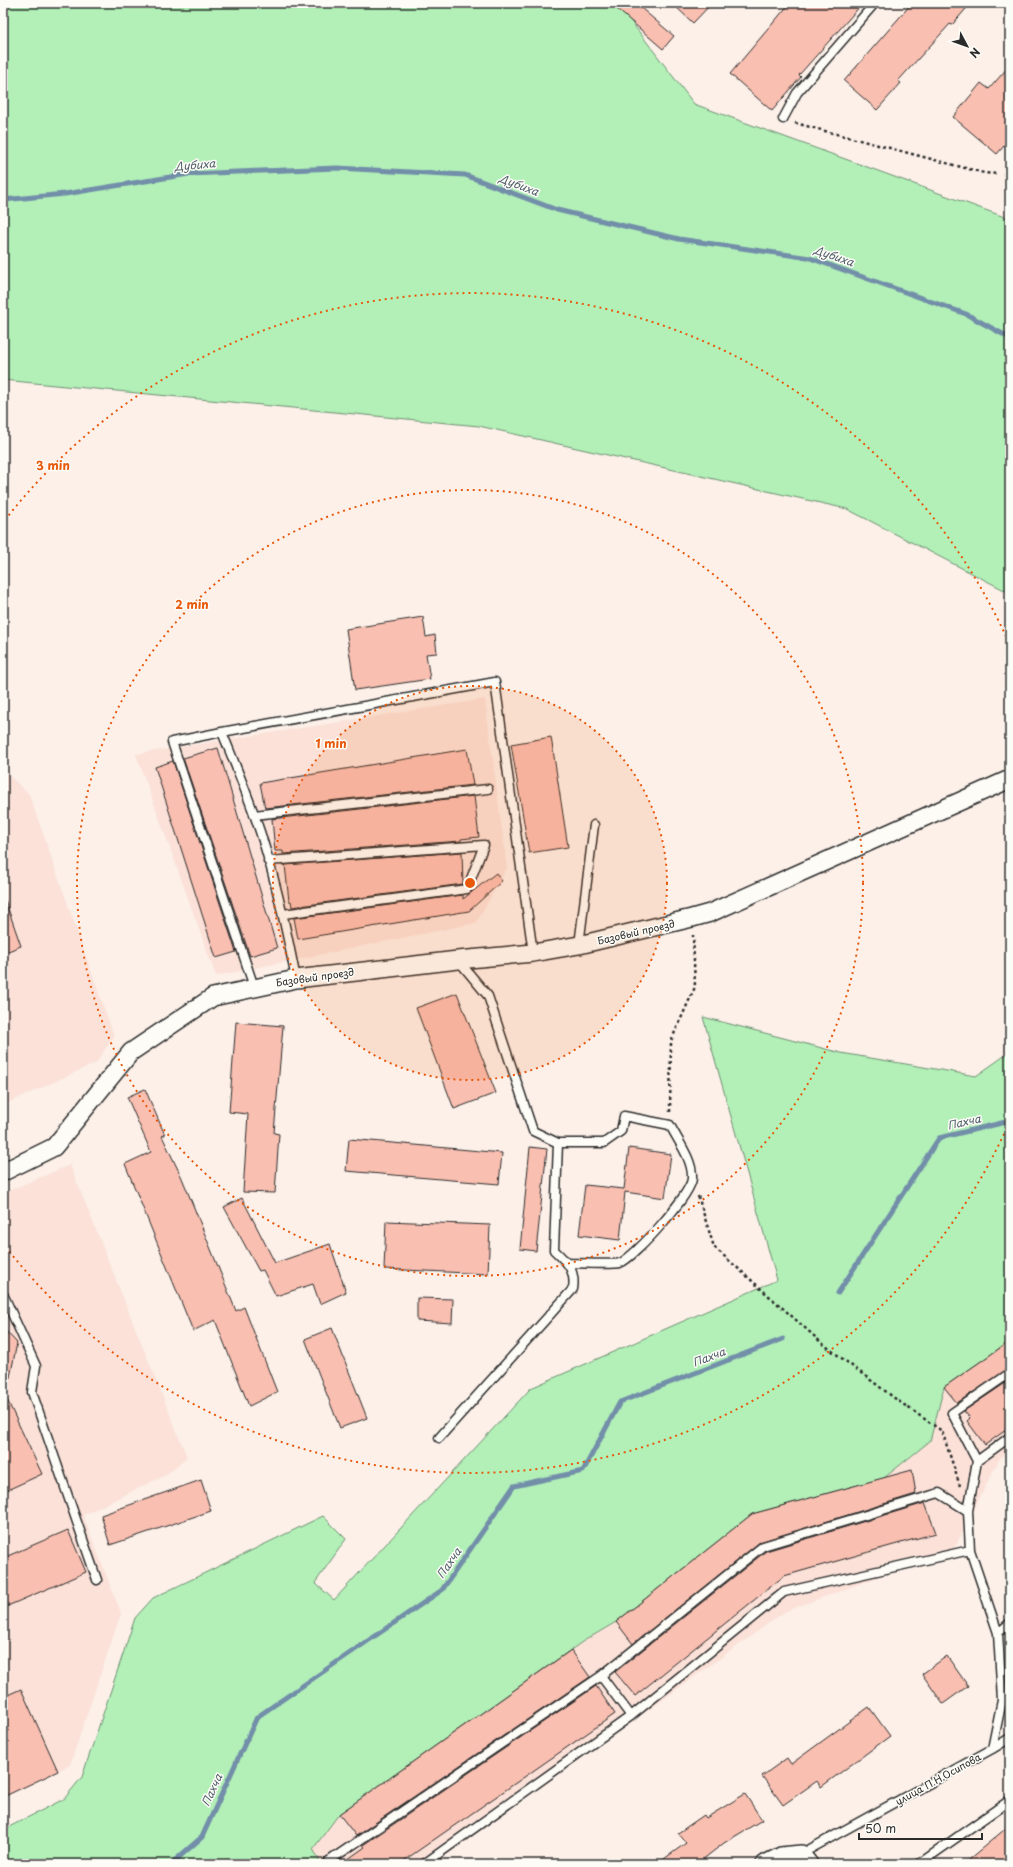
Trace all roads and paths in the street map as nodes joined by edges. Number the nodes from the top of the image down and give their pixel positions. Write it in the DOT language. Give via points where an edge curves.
graph roads {
  1 [pos="875,3"];
  2 [pos="783,119"];
  3 [pos="1010,174"];
  4 [pos="222,732"];
  5 [pos="1010,779"];
  6 [pos="488,789"];
  7 [pos="254,815"];
  8 [pos="594,825"];
  9 [pos="268,861"];
  10 [pos="283,914"];
  11 [pos="692,918"];
  12 [pos="579,945"];
  13 [pos="533,953"];
  14 [pos="458,960"];
  15 [pos="296,979"];
  16 [pos="254,987"];
  17 [pos="670,1125"];
  18 [pos="558,1143"];
  19 [pos="3,1172"];
  20 [pos="692,1179"];
  21 [pos="568,1263"];
  22 [pos="3,1294"];
  23 [pos="1010,1373"];
  24 [pos="439,1438"];
  25 [pos="1010,1438"];
  26 [pos="977,1461"];
  27 [pos="968,1511"];
  28 [pos="970,1550"];
  29 [pos="97,1580"];
  30 [pos="1010,1623"];
  31 [pos="998,1633"];
  32 [pos="602,1676"];
  33 [pos="631,1716"];
  34 [pos="1010,1738"];
  35 [pos="992,1749"];
  36 [pos="1010,1800"];
  37 [pos="805,1859"];
  38 [pos="329,1861"];
  39 [pos="424,1864"];
  40 [pos="765,1864"];
  41 [pos="919,1864"];
  1 -- 2 [label="lane" via="797,93"];
  2 -- 3 [label="path" via="984,173"];
  4 -- 7 [label="lane"];
  4 -- 13 [label="lane" via="495,682"];
  4 -- 16 [label="lane" via="172,742"];
  5 -- 11 [label="street, Базовый проезд" via="710,913"];
  6 -- 7 [label="lane"];
  7 -- 9 [label="lane"];
  8 -- 12 [label="lane"];
  9 -- 10 [label="lane"];
  9 -- 10 [label="lane" via="484,845 467,888"];
  10 -- 15 [label="lane"];
  11 -- 12 [label="street, Базовый проезд"];
  11 -- 17 [label="path" via="695,987 671,1041"];
  12 -- 13 [label="street, Базовый проезд"];
  13 -- 14 [label="street, Базовый проезд"];
  14 -- 15 [label="street, Базовый проезд"];
  14 -- 18 [label="lane" via="488,996 533,1131"];
  15 -- 16 [label="street, Базовый проезд"];
  16 -- 19 [label="street, Базовый проезд" via="213,997 131,1052 54,1148"];
  17 -- 18 [label="lane" via="624,1116 621,1131 604,1143"];
  17 -- 20 [label="lane" via="689,1161"];
  18 -- 21 [label="lane" via="554,1250"];
  20 -- 21 [label="lane" via="683,1198 643,1243 619,1263"];
  20 -- 27 [label="path" via="714,1247 823,1344 897,1400 942,1430"];
  21 -- 24 [label="lane" via="575,1278 573,1289"];
  22 -- 29 [label="lane" via="36,1366 32,1392"];
  23 -- 26 [label="lane" via="952,1413"];
  25 -- 26 [label="lane"];
  26 -- 27 [label="lane, улица П.Н.Осипова"];
  27 -- 28 [label="lane, улица П.Н.Осипова"];
  27 -- 32 [label="lane" via="939,1494 762,1546"];
  28 -- 31 [label="lane, улица П.Н.Осипова"];
  28 -- 33 [label="lane" via="784,1592"];
  30 -- 31 [label="lane"];
  31 -- 35 [label="lane, улица П.Н.Осипова" via="1002,1700"];
  32 -- 33 [label="lane"];
  32 -- 38 [label="lane"];
  33 -- 39 [label="lane"];
  34 -- 35 [label="lane"];
  35 -- 37 [label="lane, улица П.Н.Осипова"];
  36 -- 41 [label="lane"];
  37 -- 40 [label="street, улица П.Н.Осипова" via="781,1856"];
}
